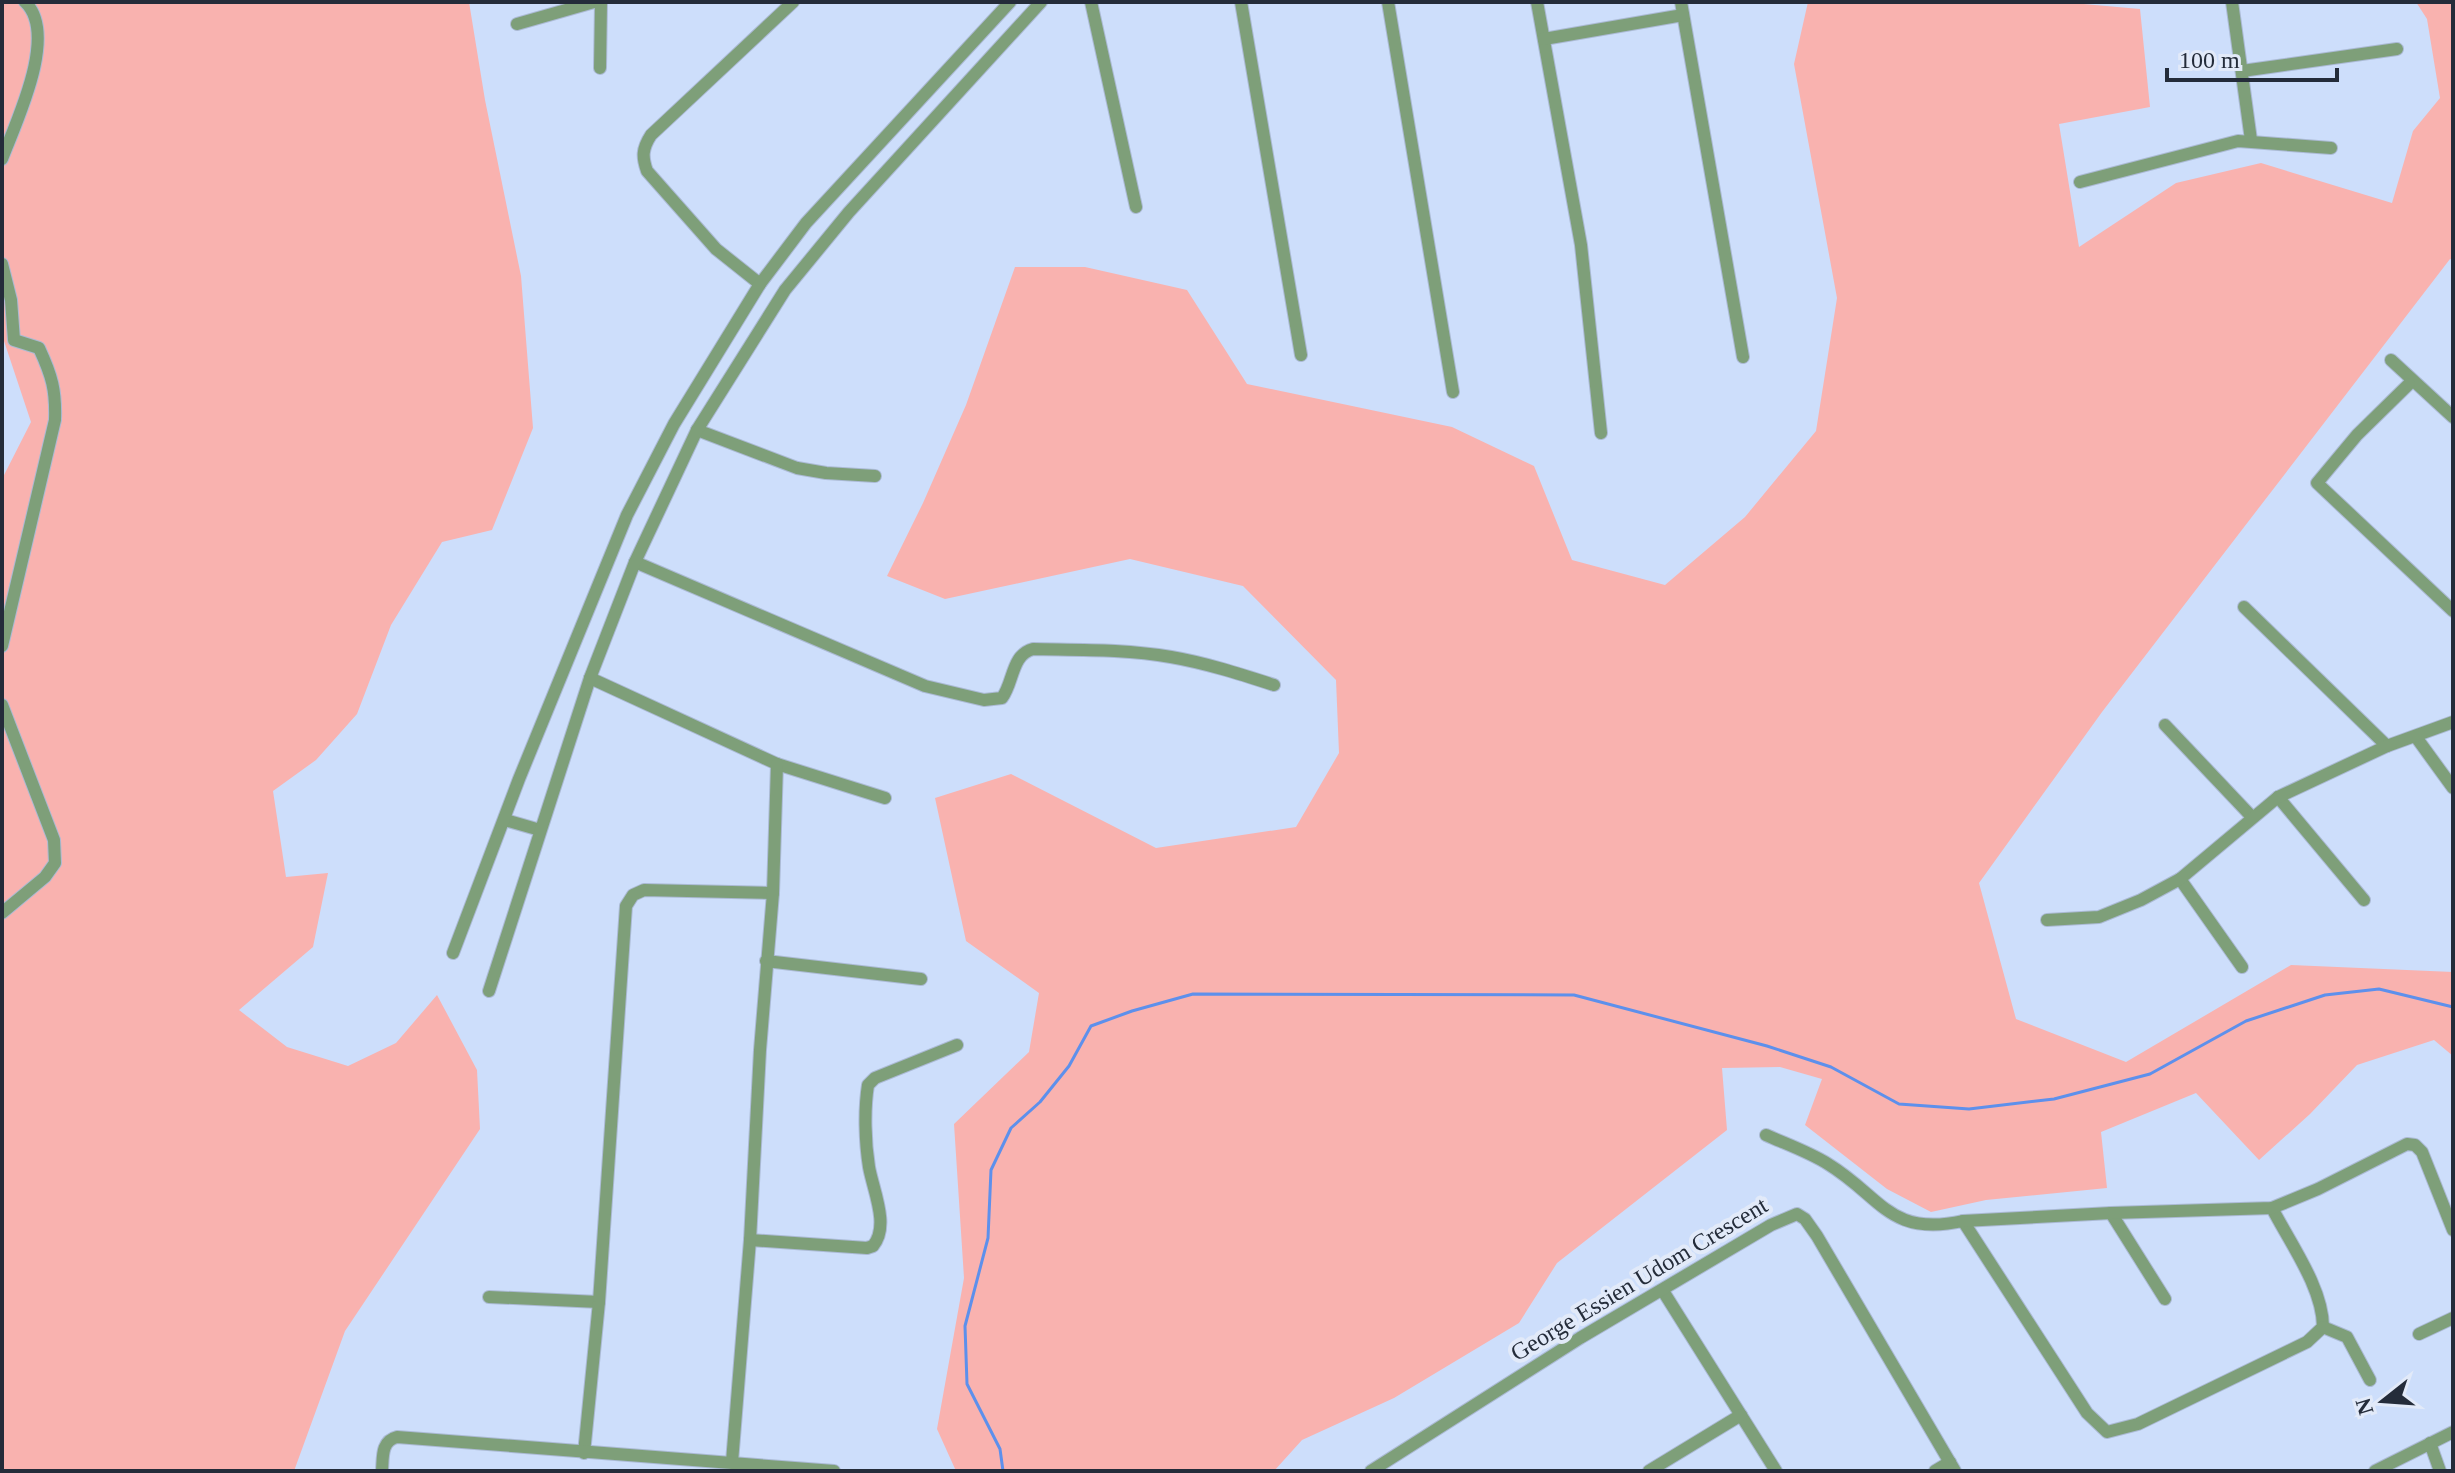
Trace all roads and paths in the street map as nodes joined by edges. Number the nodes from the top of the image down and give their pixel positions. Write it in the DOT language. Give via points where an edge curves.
graph roads {
  1 [pos="25,2"];
  2 [pos="594,2"];
  3 [pos="601,2"];
  4 [pos="793,2"];
  5 [pos="1010,2"];
  6 [pos="1041,2"];
  7 [pos="1091,2"];
  8 [pos="1241,2"];
  9 [pos="1388,2"];
  10 [pos="1537,2"];
  11 [pos="2232,2"];
  12 [pos="1682,8"];
  13 [pos="517,24"];
  14 [pos="1544,39"];
  15 [pos="2397,49"];
  16 [pos="600,68"];
  17 [pos="2242,71"];
  18 [pos="2251,140"];
  19 [pos="2331,148"];
  20 [pos="2,159"];
  21 [pos="2080,182"];
  22 [pos="1136,207"];
  23 [pos="2,264"];
  24 [pos="760,284"];
  25 [pos="1301,355"];
  26 [pos="1743,357"];
  27 [pos="2391,360"];
  28 [pos="2409,384"];
  29 [pos="1453,392"];
  30 [pos="2453,417"];
  31 [pos="697,430"];
  32 [pos="1601,433"];
  33 [pos="875,476"];
  34 [pos="635,562"];
  35 [pos="2244,607"];
  36 [pos="2453,611"];
  37 [pos="2,646"];
  38 [pos="590,678"];
  39 [pos="1274,685"];
  40 [pos="2,705"];
  41 [pos="2453,722"];
  42 [pos="2165,725"];
  43 [pos="2416,737"];
  44 [pos="2387,746"];
  45 [pos="777,764"];
  46 [pos="2453,788"];
  47 [pos="2278,797"];
  48 [pos="885,798"];
  49 [pos="2252,817"];
  50 [pos="505,820"];
  51 [pos="540,830"];
  52 [pos="2180,879"];
  53 [pos="773,893"];
  54 [pos="2364,900"];
  55 [pos="2,913"];
  56 [pos="2047,920"];
  57 [pos="453,953"];
  58 [pos="766,961"];
  59 [pos="2242,967"];
  60 [pos="921,979"];
  61 [pos="489,991"];
  62 [pos="957,1045"];
  63 [pos="1766,1135"];
  64 [pos="2447,1193"];
  65 [pos="2272,1208"];
  66 [pos="2111,1213"];
  67 [pos="1963,1221"];
  68 [pos="2453,1230"];
  69 [pos="750,1240"];
  70 [pos="1663,1291"];
  71 [pos="489,1297"];
  72 [pos="2165,1299"];
  73 [pos="599,1302"];
  74 [pos="2453,1318"];
  75 [pos="2323,1327"];
  76 [pos="2419,1334"];
  77 [pos="2370,1380"];
  78 [pos="1741,1415"];
  79 [pos="2453,1432"];
  80 [pos="2430,1443"];
  81 [pos="584,1453"];
  82 [pos="732,1462"];
  83 [pos="1952,1467"];
  84 [pos="382,1471"];
  85 [pos="834,1471"];
  86 [pos="1371,1471"];
  87 [pos="1649,1471"];
  88 [pos="1776,1471"];
  89 [pos="1935,1471"];
  90 [pos="2375,1471"];
  91 [pos="2440,1471"];
  1 -- 20 [label="street" via="34,19 36,69"];
  2 -- 13 [label="street"];
  3 -- 16 [label="street"];
  4 -- 24 [label="street" via="643,146 647,171 716,249"];
  5 -- 24 [label="street" via="806,223"];
  6 -- 31 [label="street" via="785,290"];
  7 -- 22 [label="street"];
  8 -- 25 [label="street"];
  9 -- 29 [label="street"];
  10 -- 14 [label="street"];
  11 -- 17 [label="street"];
  12 -- 14 [label="street"];
  12 -- 26 [label="street"];
  14 -- 32 [label="street" via="1581,245"];
  15 -- 17 [label="street"];
  17 -- 18 [label="street"];
  18 -- 19 [label="street"];
  18 -- 21 [label="street"];
  23 -- 37 [label="street" via="14,340 39,348 56,393 55,420"];
  24 -- 50 [label="street" via="674,424 627,515"];
  27 -- 30 [label="street"];
  28 -- 36 [label="street" via="2317,483"];
  31 -- 33 [label="street" via="797,468"];
  31 -- 34 [label="street"];
  34 -- 38 [label="street"];
  34 -- 39 [label="street" via="925,686 984,700 1002,698 1018,659 1033,649 1169,657"];
  35 -- 44 [label="street"];
  38 -- 45 [label="street"];
  38 -- 51 [label="street"];
  40 -- 55 [label="street" via="54,840 55,863"];
  41 -- 43 [label="street"];
  42 -- 49 [label="street"];
  43 -- 44 [label="street"];
  43 -- 46 [label="street"];
  44 -- 47 [label="street"];
  45 -- 48 [label="street"];
  45 -- 53 [label="street"];
  47 -- 49 [label="street"];
  47 -- 54 [label="street"];
  49 -- 52 [label="street"];
  50 -- 51 [label="street"];
  50 -- 57 [label="street"];
  51 -- 61 [label="street"];
  52 -- 56 [label="street" via="2099,917"];
  52 -- 59 [label="street"];
  53 -- 58 [label="street"];
  53 -- 73 [label="street" via="644,890 626,906"];
  58 -- 60 [label="street"];
  58 -- 69 [label="street"];
  62 -- 69 [label="street" via="868,1085 869,1166 879,1232 873,1246"];
  63 -- 67 [label="street" via="1829,1164 1900,1220 1941,1226"];
  64 -- 65 [label="street" via="2422,1152 2407,1144"];
  64 -- 68 [label="street"];
  65 -- 66 [label="street"];
  65 -- 75 [label="street" via="2316,1292"];
  66 -- 67 [label="street"];
  66 -- 72 [label="street"];
  67 -- 75 [label="street" via="2087,1413 2107,1432 2138,1424 2293,1349"];
  69 -- 82 [label="street"];
  70 -- 78 [label="street"];
  70 -- 83 [label="street, George Essien Udom Crescent" via="1797,1214 1805,1219"];
  70 -- 86 [label="street, George Essien Udom Crescent"];
  71 -- 73 [label="street"];
  73 -- 81 [label="street"];
  74 -- 76 [label="street"];
  75 -- 77 [label="street" via="2347,1337"];
  78 -- 87 [label="street"];
  78 -- 88 [label="street"];
  79 -- 80 [label="street"];
  80 -- 90 [label="street"];
  80 -- 91 [label="street"];
  81 -- 82 [label="street"];
  81 -- 84 [label="street" via="397,1437 387,1442"];
  82 -- 85 [label="street"];
  83 -- 89 [label="street"];
}
